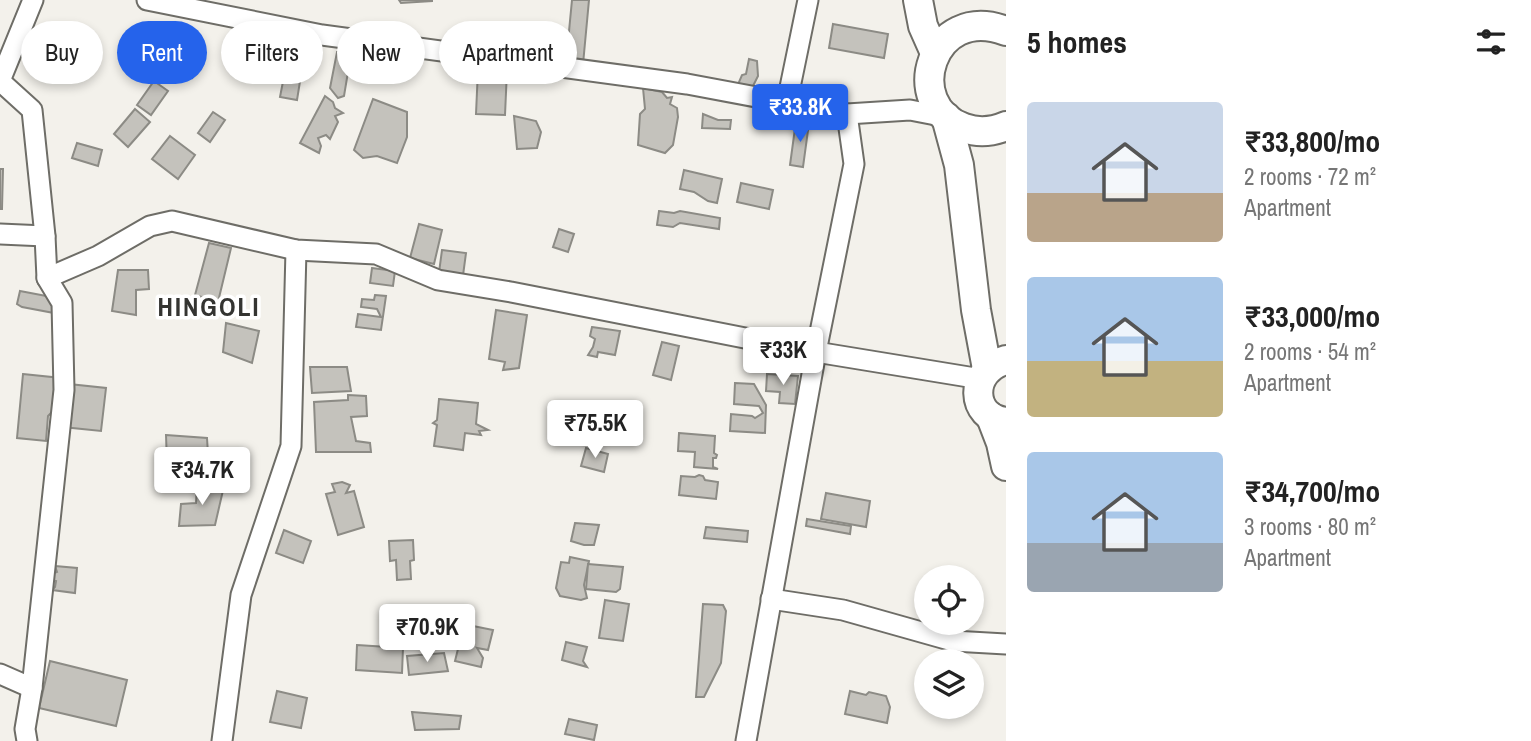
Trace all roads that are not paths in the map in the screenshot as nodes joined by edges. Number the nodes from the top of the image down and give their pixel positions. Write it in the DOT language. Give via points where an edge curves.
graph roads {
  1 [pos="33,0"];
  2 [pos="147,0"];
  3 [pos="808,0"];
  4 [pos="916,1"];
  5 [pos="1006,31"];
  6 [pos="935,53"];
  7 [pos="787,102"];
  8 [pos="847,114"];
  9 [pos="946,117"];
  10 [pos="1006,126"];
  11 [pos="0,234"];
  12 [pos="45,236"];
  13 [pos="296,250"];
  14 [pos="47,278"];
  15 [pos="816,352"];
  16 [pos="991,369"];
  17 [pos="998,419"];
  18 [pos="1006,466"];
  19 [pos="771,598"];
  20 [pos="1006,644"];
  21 [pos="0,674"];
  22 [pos="32,688"];
  23 [pos="27,741"];
  24 [pos="222,741"];
  25 [pos="746,741"];
  1 -- 12 [label="street" via="0,81 32,110"];
  2 -- 7 [label="street" via="322,35 687,84"];
  3 -- 7 [label="street"];
  4 -- 6 [label="street"];
  5 -- 6 [label="street" via="976,25 945,40"];
  6 -- 9 [label="street" via="929,87"];
  7 -- 8 [label="street"];
  8 -- 9 [label="street" via="910,110"];
  8 -- 15 [label="street" via="854,164"];
  9 -- 10 [label="street" via="973,131"];
  9 -- 16 [label="street" via="959,165 976,310"];
  11 -- 12 [label="street"];
  12 -- 14 [label="street"];
  13 -- 14 [label="street" via="172,222 150,226"];
  13 -- 15 [label="street" via="376,254 438,280"];
  13 -- 24 [label="street" via="291,446 241,595"];
  14 -- 22 [label="street" via="62,303 64,390"];
  15 -- 16 [label="street"];
  15 -- 19 [label="street"];
  16 -- 17 [label="street" via="978,389 979,400 983,409"];
  17 -- 18 [label="street"];
  19 -- 20 [label="street" via="843,610 953,641"];
  19 -- 25 [label="street"];
  21 -- 22 [label="street"];
  22 -- 23 [label="street"];
}
